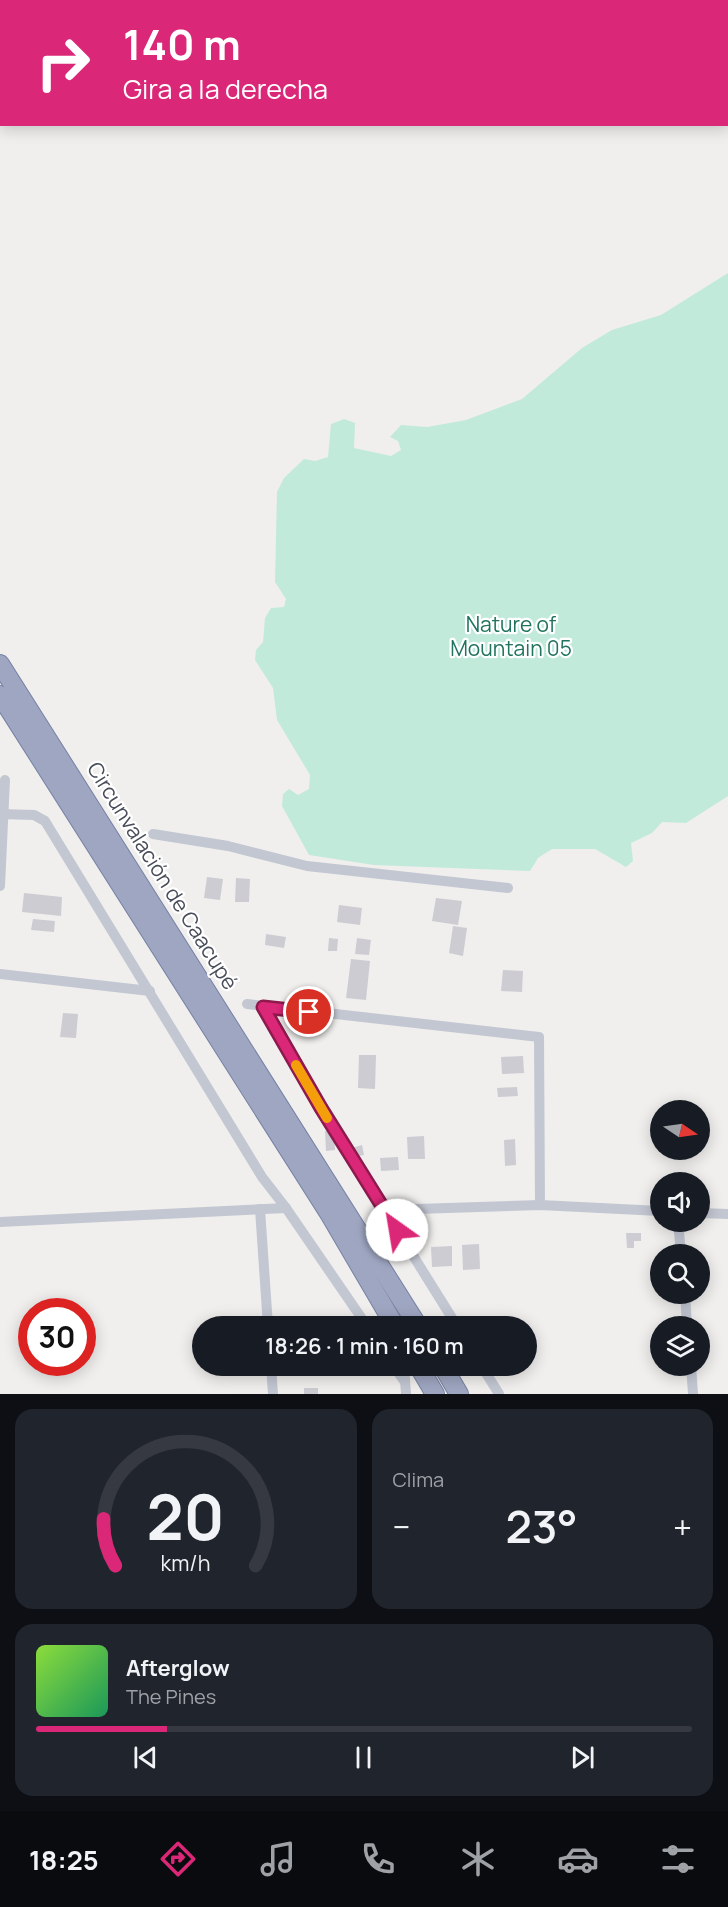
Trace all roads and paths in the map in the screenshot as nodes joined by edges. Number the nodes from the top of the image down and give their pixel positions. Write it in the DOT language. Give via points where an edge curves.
graph roads {
  1 [pos="0,664"];
  2 [pos="0,695"];
  3 [pos="5,780"];
  4 [pos="2,814"];
  5 [pos="153,834"];
  6 [pos="0,886"];
  7 [pos="508,888"];
  8 [pos="0,974"];
  9 [pos="150,991"];
  10 [pos="247,1004"];
  11 [pos="263,1007"];
  12 [pos="540,1205"];
  13 [pos="286,1208"];
  14 [pos="260,1209"];
  15 [pos="385,1210"];
  16 [pos="650,1210"];
  17 [pos="710,1213"];
  18 [pos="728,1214"];
  19 [pos="0,1222"];
  20 [pos="267,1316"];
  21 [pos="360,1316"];
  22 [pos="389,1316"];
  23 [pos="412,1316"];
  24 [pos="451,1316"];
  25 [pos="272,1376"];
  26 [pos="424,1376"];
  27 [pos="448,1376"];
  28 [pos="488,1376"];
  29 [pos="692,1376"];
  30 [pos="273,1394"];
  31 [pos="435,1394"];
  32 [pos="459,1394"];
  33 [pos="499,1394"];
  34 [pos="693,1394"];
  1 -- 23 [label="highway, Circunvalación de Caacupé"];
  2 -- 22 [label="highway, Circunvalación de Caacupé" via="330,1215"];
  3 -- 4 [label="street"];
  4 -- 6 [label="street"];
  4 -- 9 [label="street" via="34,815 45,821"];
  5 -- 7 [label="street" via="228,846 307,866"];
  8 -- 9 [label="street"];
  9 -- 13 [label="street" via="262,1177"];
  10 -- 11 [label="street"];
  11 -- 12 [label="street" via="539,1038"];
  11 -- 15 [label="street"];
  12 -- 15 [label="street"];
  12 -- 16 [label="street"];
  13 -- 14 [label="street"];
  13 -- 21 [label="street"];
  14 -- 19 [label="street"];
  14 -- 20 [label="street"];
  15 -- 24 [label="street"];
  17 -- 18 [label="street"];
  25 -- 30 [label="street"];
  26 -- 31 [label="highway"];
  27 -- 32 [label="highway"];
  28 -- 33 [label="street"];
  29 -- 34 [label="street"];
}
